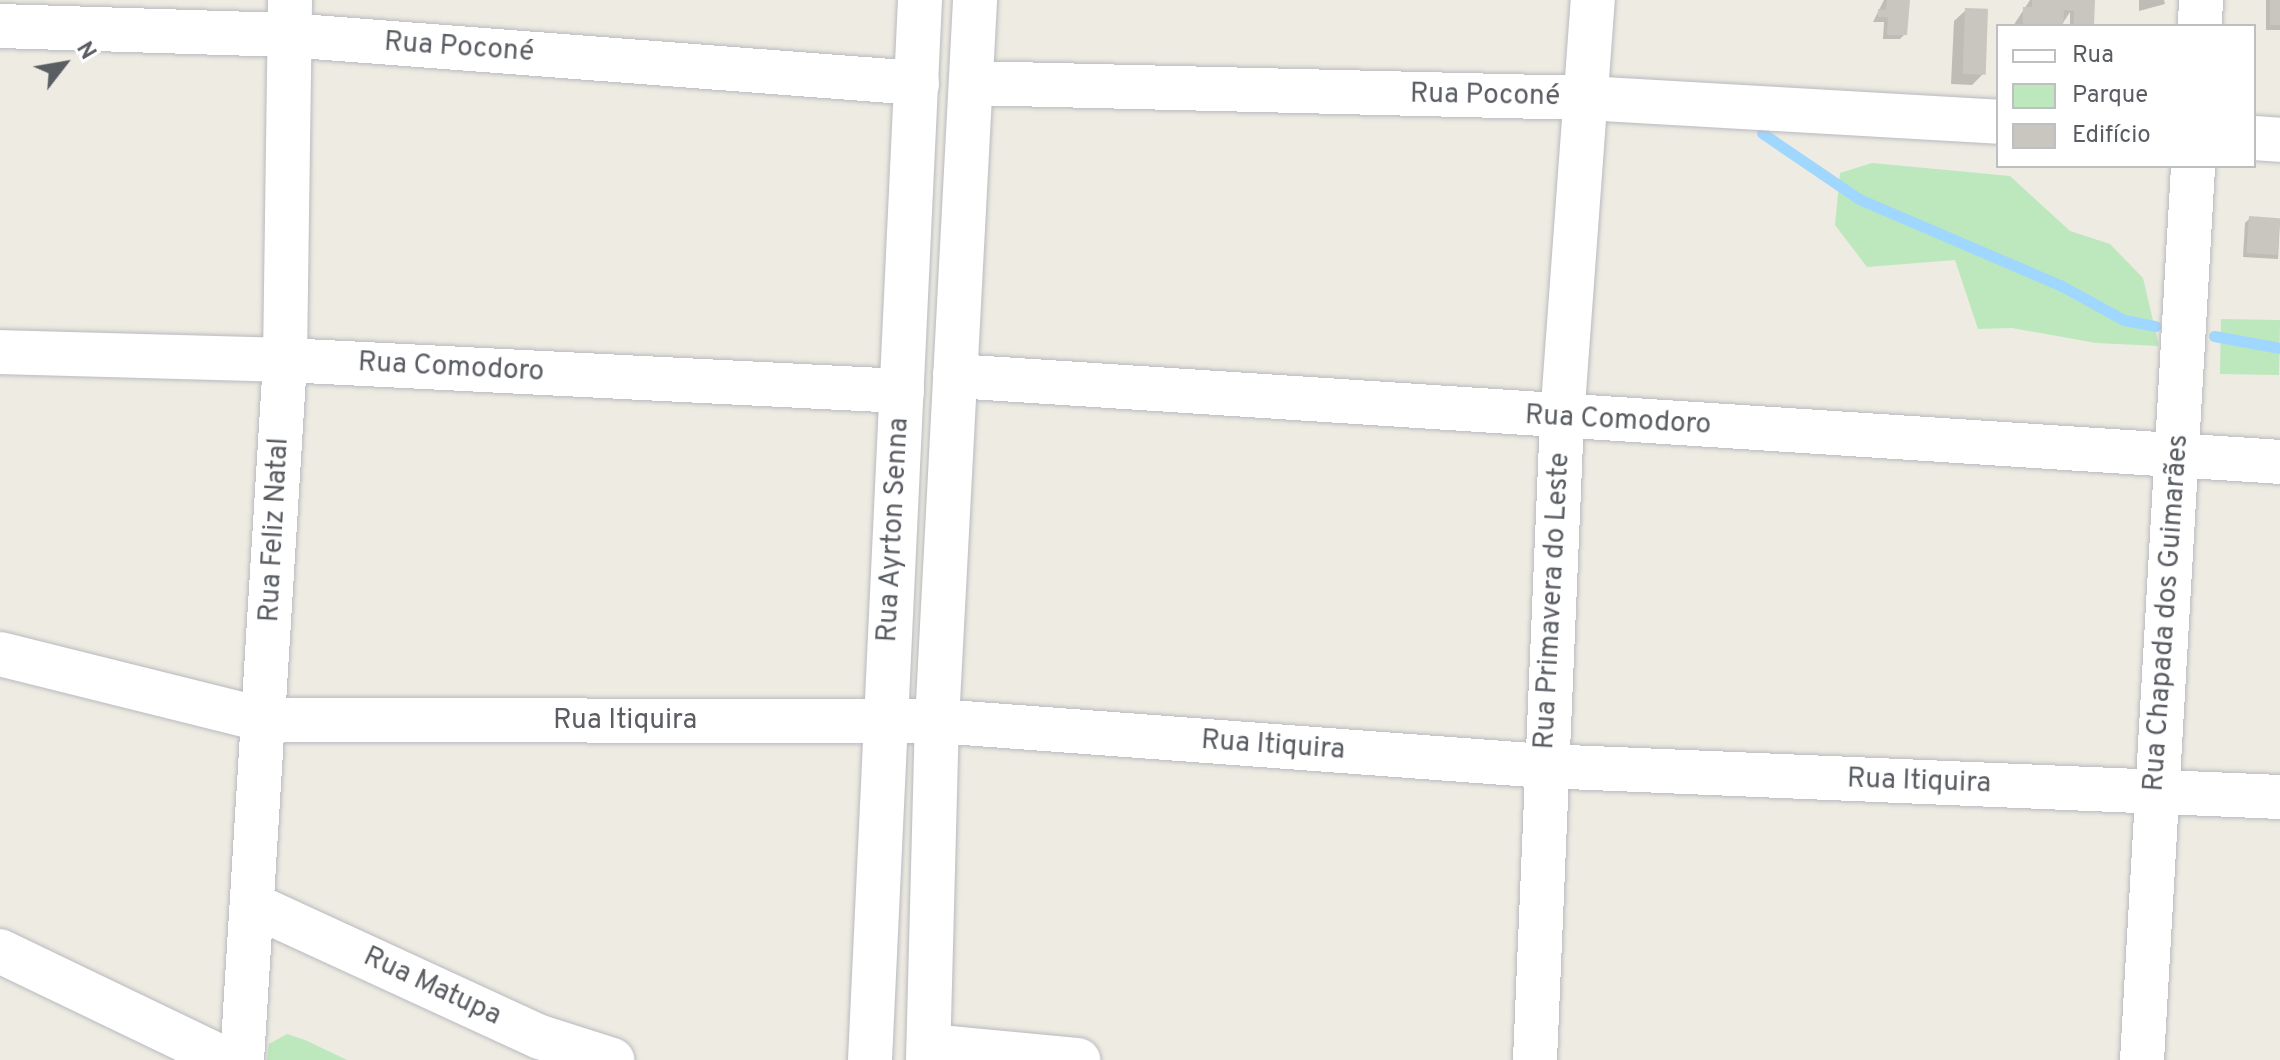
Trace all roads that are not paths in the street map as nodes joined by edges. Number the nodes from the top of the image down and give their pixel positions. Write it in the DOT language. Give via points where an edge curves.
graph roads {
  1 [pos="920,0"];
  2 [pos="975,0"];
  3 [pos="1593,0"];
  4 [pos="2201,0"];
  5 [pos="289,18"];
  6 [pos="2200,24"];
  7 [pos="0,26"];
  8 [pos="917,83"];
  9 [pos="971,83"];
  10 [pos="1586,98"];
  11 [pos="1996,122"];
  12 [pos="2256,138"];
  13 [pos="2280,140"];
  14 [pos="2193,168"];
  15 [pos="0,352"];
  16 [pos="285,360"];
  17 [pos="955,376"];
  18 [pos="902,391"];
  19 [pos="1562,419"];
  20 [pos="2178,452"];
  21 [pos="2280,462"];
  22 [pos="0,654"];
  23 [pos="265,720"];
  24 [pos="937,721"];
  25 [pos="884,722"];
  26 [pos="1544,766"];
  27 [pos="2154,792"];
  28 [pos="2280,797"];
  29 [pos="255,906"];
  30 [pos="0,951"];
  31 [pos="928,1053"];
  32 [pos="226,1060"];
  33 [pos="242,1060"];
  34 [pos="612,1060"];
  35 [pos="870,1060"];
  36 [pos="1078,1060"];
  37 [pos="1535,1060"];
  38 [pos="2142,1060"];
  1 -- 8 [label="street, Rua Ayrton Senna"];
  2 -- 9 [label="street, Rua Ayrton Senna"];
  3 -- 10 [label="street, Rua Primavera do Leste"];
  4 -- 6 [label="street"];
  5 -- 7 [label="street, Rua Poconé"];
  5 -- 8 [label="street, Rua Poconé"];
  5 -- 16 [label="street, Rua Feliz Natal"];
  8 -- 18 [label="street, Rua Ayrton Senna"];
  9 -- 10 [label="street, Rua Poconé"];
  9 -- 17 [label="street, Rua Ayrton Senna"];
  10 -- 11 [label="street, Rua Poconé"];
  10 -- 19 [label="street, Rua Primavera do Leste"];
  12 -- 13 [label="street"];
  14 -- 20 [label="street, Rua Chapada dos Guimarães"];
  15 -- 16 [label="street, Rua Comodoro"];
  16 -- 18 [label="street, Rua Comodoro"];
  16 -- 23 [label="street, Rua Feliz Natal"];
  17 -- 19 [label="street, Rua Comodoro"];
  17 -- 24 [label="street, Rua Ayrton Senna"];
  18 -- 25 [label="street, Rua Ayrton Senna"];
  19 -- 20 [label="street, Rua Comodoro"];
  19 -- 26 [label="street, Rua Primavera do Leste"];
  20 -- 21 [label="street, Rua Comodoro"];
  20 -- 27 [label="street, Rua Chapada dos Guimarães"];
  22 -- 23 [label="street, Rua Itiquira"];
  23 -- 25 [label="street, Rua Itiquira"];
  23 -- 29 [label="street, Rua Feliz Natal"];
  24 -- 25 [label="street, Rua Itiquira"];
  24 -- 26 [label="street, Rua Itiquira"];
  24 -- 31 [label="street, Rua Ayrton Senna"];
  25 -- 35 [label="street, Rua Ayrton Senna"];
  26 -- 27 [label="street, Rua Itiquira"];
  26 -- 37 [label="street, Rua Primavera do Leste"];
  27 -- 28 [label="street, Rua Itiquira"];
  27 -- 38 [label="street, Rua Chapada dos Guimarães"];
  29 -- 33 [label="street, Rua Feliz Natal"];
  29 -- 34 [label="street, Rua Matupa" via="540,1037"];
  30 -- 32 [label="street"];
  31 -- 36 [label="street"];
}
